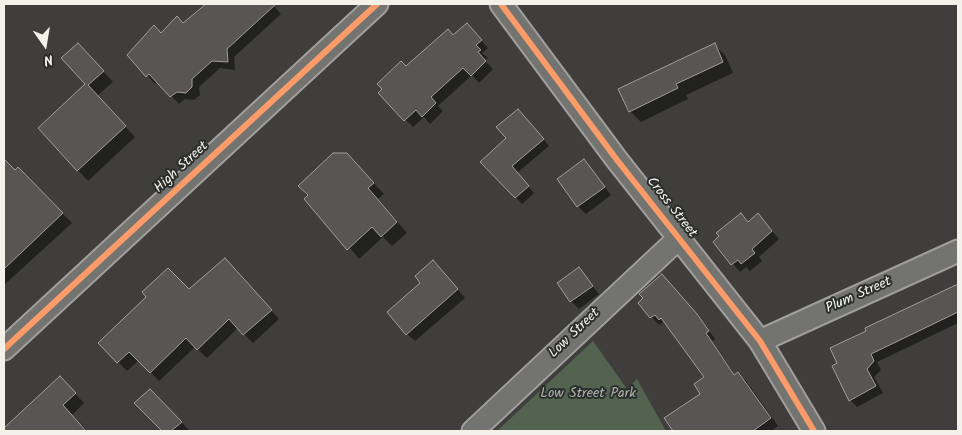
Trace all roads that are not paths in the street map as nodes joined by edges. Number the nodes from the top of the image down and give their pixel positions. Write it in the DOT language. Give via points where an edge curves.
graph roads {
  1 [pos="377,4"];
  2 [pos="501,4"];
  3 [pos="679,238"];
  4 [pos="958,251"];
  5 [pos="760,341"];
  6 [pos="4,349"];
  7 [pos="473,431"];
  8 [pos="814,431"];
  1 -- 6 [label="street, High Street"];
  2 -- 3 [label="street, Cross Street"];
  3 -- 5 [label="street, Cross Street"];
  3 -- 7 [label="street, Low Street"];
  4 -- 5 [label="street, Plum Street"];
  5 -- 8 [label="street, Cross Street"];
}
